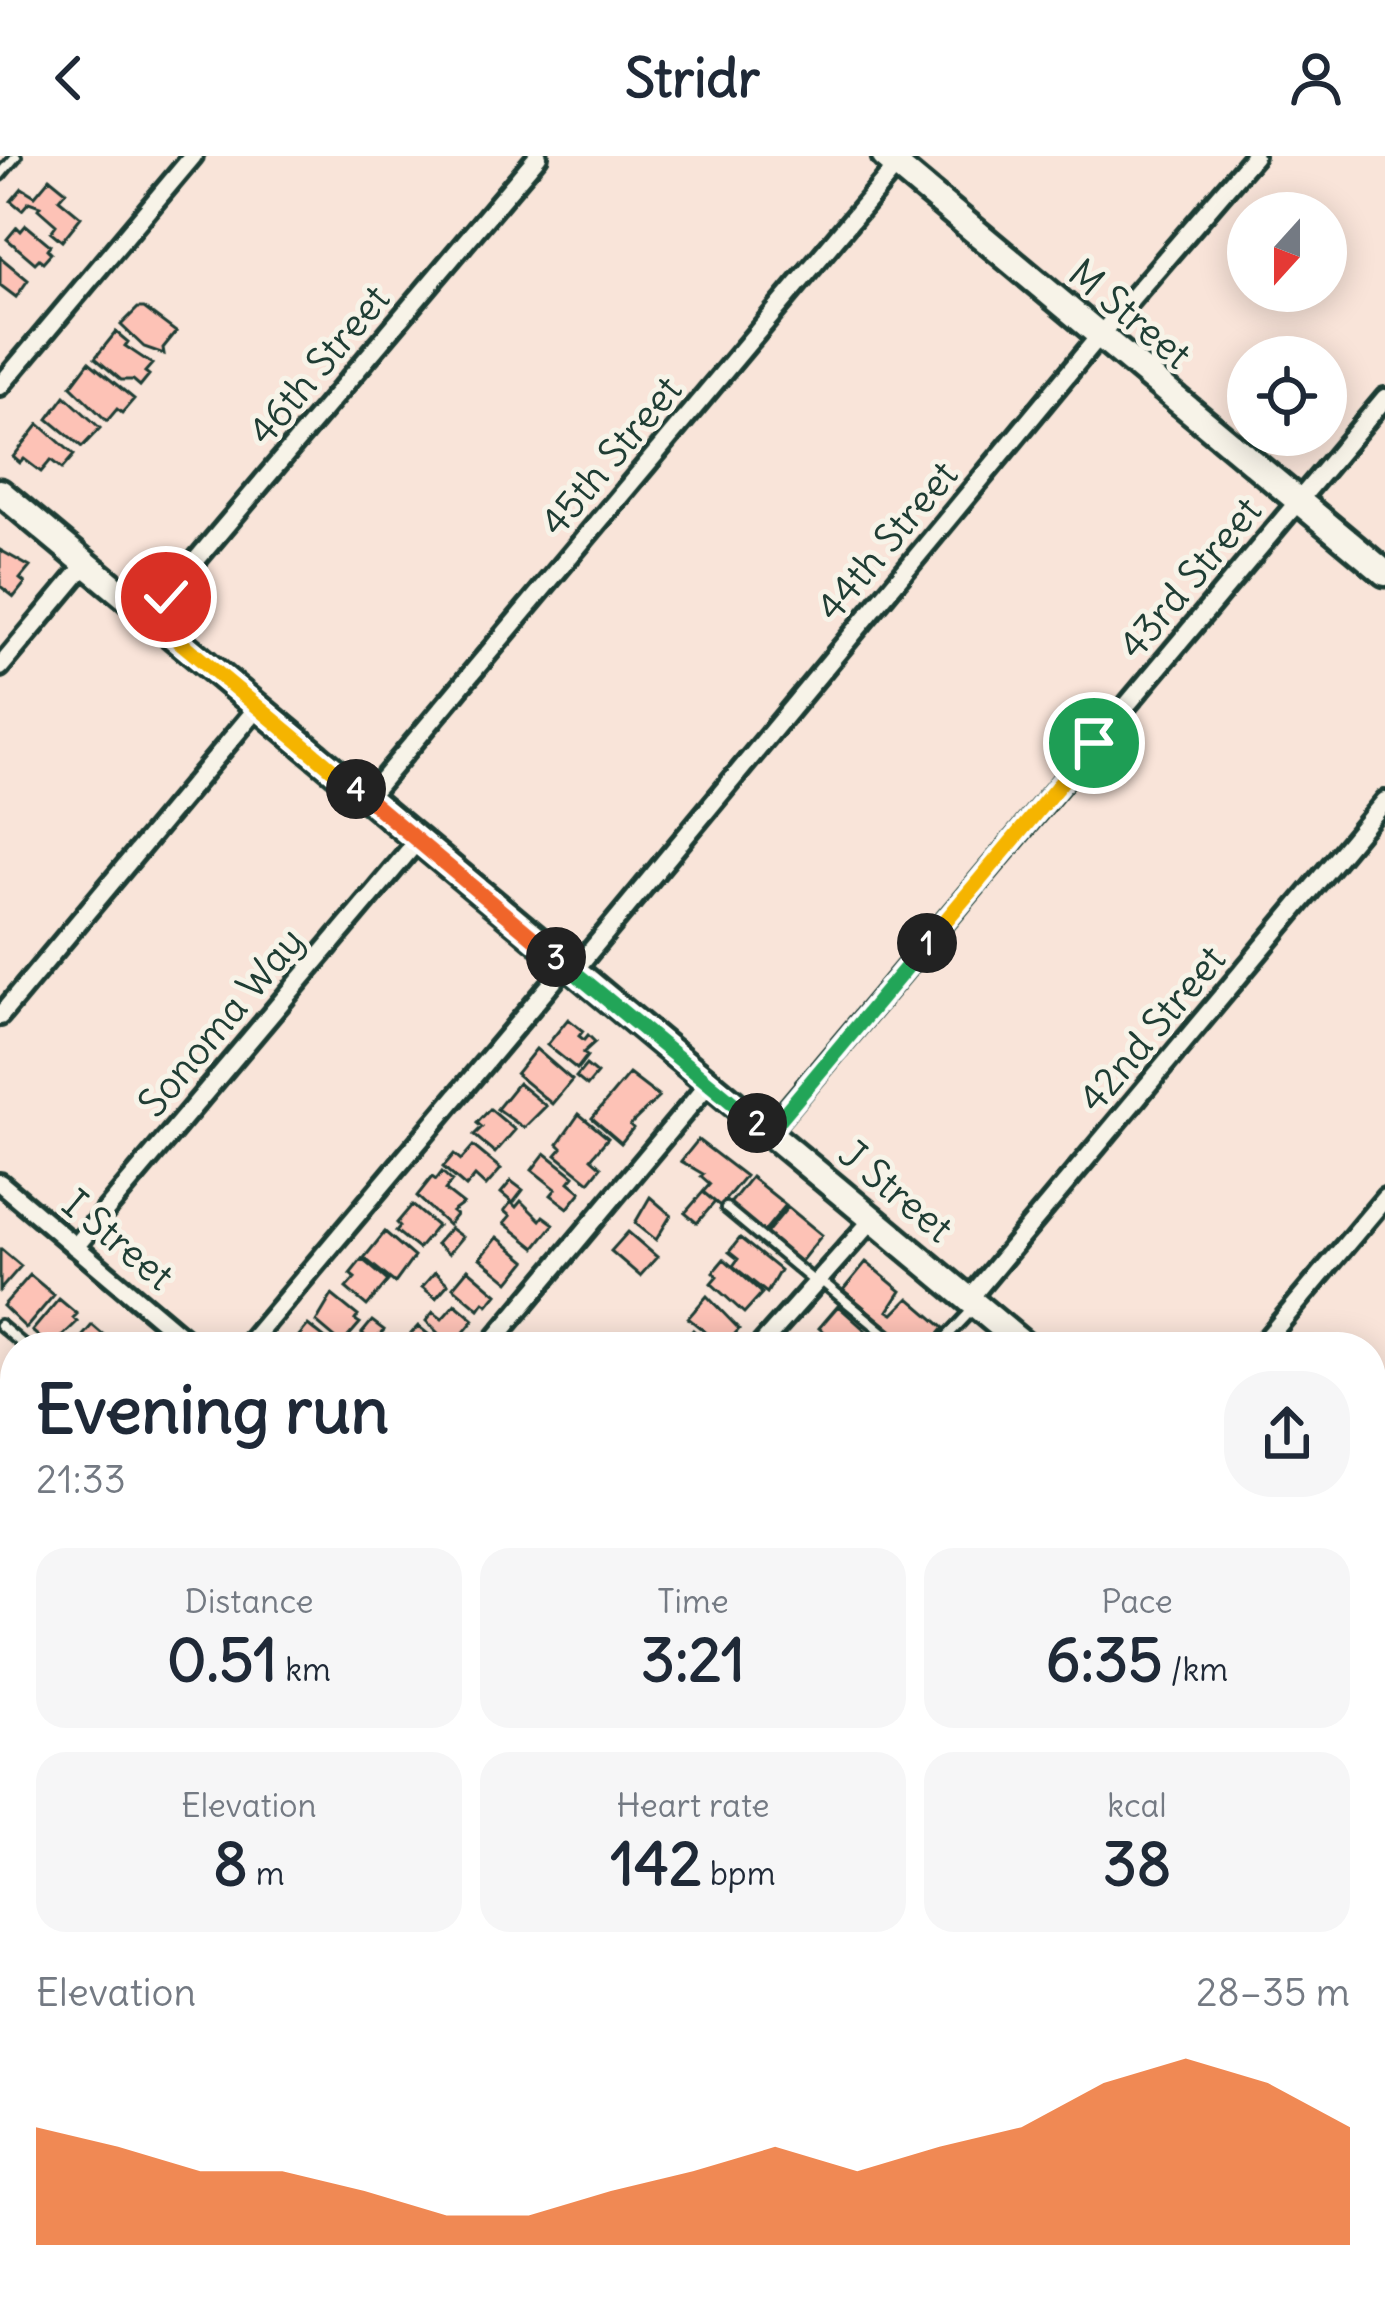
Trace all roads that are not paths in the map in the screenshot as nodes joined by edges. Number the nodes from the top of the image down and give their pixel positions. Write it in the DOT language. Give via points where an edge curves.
graph roads {
  1 [pos="16,156"];
  2 [pos="194,156"];
  3 [pos="538,156"];
  4 [pos="1254,156"];
  5 [pos="896,159"];
  6 [pos="0,175"];
  7 [pos="1100,335"];
  8 [pos="0,386"];
  9 [pos="1385,398"];
  10 [pos="0,492"];
  11 [pos="1298,500"];
  12 [pos="86,564"];
  13 [pos="1385,573"];
  14 [pos="149,616"];
  15 [pos="0,667"];
  16 [pos="258,707"];
  17 [pos="367,798"];
  18 [pos="1385,801"];
  19 [pos="418,840"];
  20 [pos="570,968"];
  21 [pos="0,1016"];
  22 [pos="709,1083"];
  23 [pos="769,1132"];
  24 [pos="0,1184"];
  25 [pos="1385,1198"];
  26 [pos="726,1208"];
  27 [pos="873,1219"];
  28 [pos="75,1247"];
  29 [pos="817,1281"];
  30 [pos="973,1302"];
  31 [pos="176,1332"];
  32 [pos="259,1332"];
  33 [pos="501,1332"];
  34 [pos="772,1332"];
  35 [pos="882,1332"];
  36 [pos="949,1332"];
  37 [pos="1008,1332"];
  38 [pos="1273,1332"];
  1 -- 6 [label="lane"];
  2 -- 8 [label="street"];
  3 -- 14 [label="street, 46th Street"];
  4 -- 7 [label="street, 44th Street"];
  5 -- 7 [label="main road, M Street"];
  5 -- 17 [label="street, 45th Street"];
  7 -- 11 [label="main road, M Street"];
  7 -- 20 [label="street, 44th Street"];
  9 -- 11 [label="street, 43rd Street"];
  10 -- 12 [label="main road, J Street"];
  11 -- 13 [label="main road, M Street"];
  11 -- 23 [label="street, 43rd Street"];
  12 -- 14 [label="main road, J Street"];
  12 -- 15 [label="street"];
  14 -- 16 [label="main road, J Street"];
  16 -- 17 [label="main road, J Street"];
  16 -- 21 [label="street"];
  17 -- 19 [label="main road, J Street"];
  18 -- 30 [label="street, 42nd Street"];
  19 -- 20 [label="main road, J Street"];
  19 -- 28 [label="street, Sonoma Way"];
  20 -- 22 [label="main road, J Street"];
  20 -- 32 [label="street, 44th Street"];
  22 -- 23 [label="main road, J Street"];
  22 -- 33 [label="street"];
  23 -- 27 [label="main road, J Street"];
  24 -- 28 [label="street, I Street"];
  25 -- 38 [label="street"];
  26 -- 29 [label="lane"];
  27 -- 29 [label="street"];
  27 -- 30 [label="main road, J Street"];
  28 -- 31 [label="street, I Street"];
  29 -- 34 [label="street"];
  29 -- 35 [label="lane"];
  30 -- 36 [label="lane"];
  30 -- 37 [label="main road, J Street"];
}
